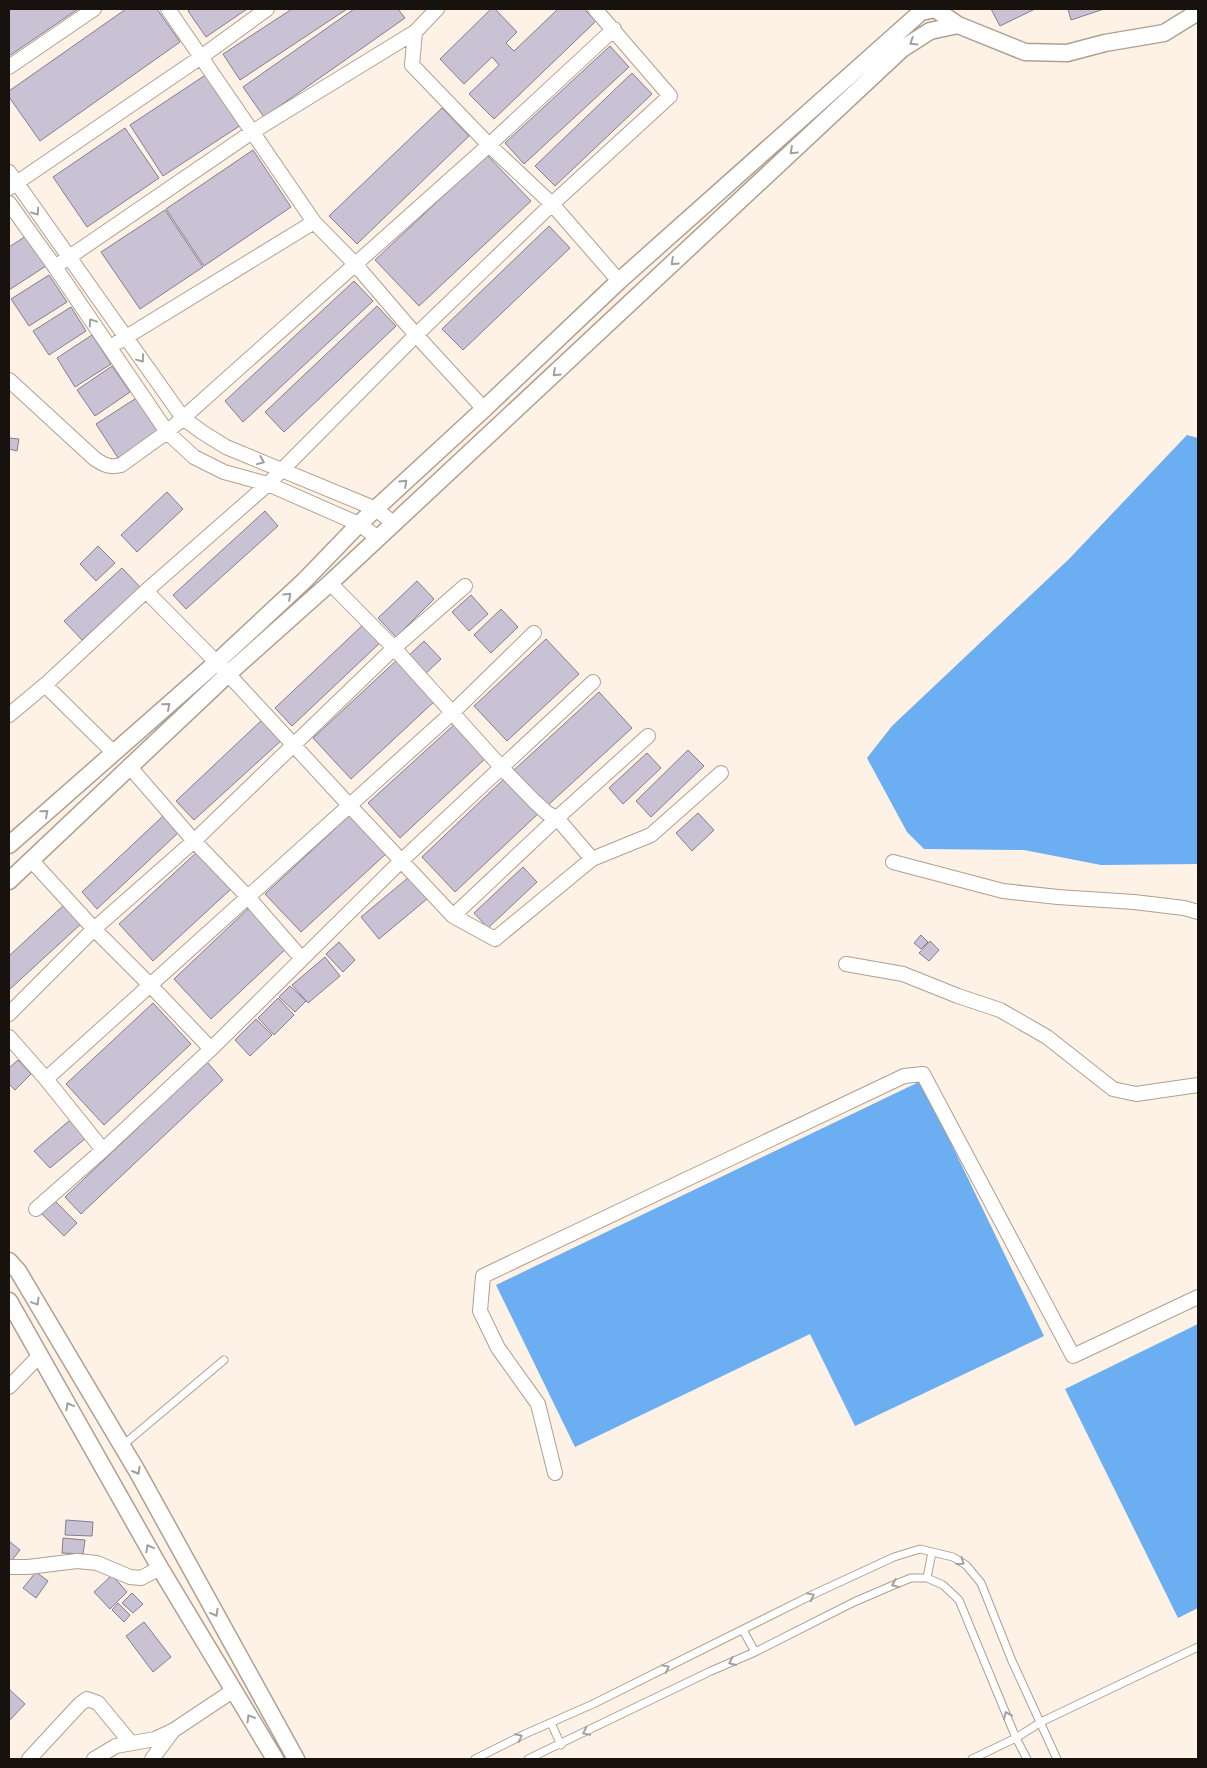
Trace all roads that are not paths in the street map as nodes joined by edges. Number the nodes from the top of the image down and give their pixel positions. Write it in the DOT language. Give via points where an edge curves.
graph roads {
  1 [pos="94,9"];
  2 [pos="168,9"];
  3 [pos="267,9"];
  4 [pos="437,9"];
  5 [pos="595,9"];
  6 [pos="935,9"];
  7 [pos="1198,12"];
  8 [pos="958,25"];
  9 [pos="614,29"];
  10 [pos="415,32"];
  11 [pos="201,57"];
  12 [pos="9,67"];
  13 [pos="252,132"];
  14 [pos="489,145"];
  15 [pos="11,181"];
  16 [pos="552,204"];
  17 [pos="11,210"];
  18 [pos="314,222"];
  19 [pos="68,258"];
  20 [pos="355,264"];
  21 [pos="55,267"];
  22 [pos="619,281"];
  23 [pos="416,335"];
  24 [pos="125,338"];
  25 [pos="110,347"];
  26 [pos="9,380"];
  27 [pos="484,409"];
  28 [pos="184,418"];
  29 [pos="167,432"];
  30 [pos="282,470"];
  31 [pos="268,484"];
  32 [pos="376,509"];
  33 [pos="359,524"];
  34 [pos="394,524"];
  35 [pos="378,538"];
  36 [pos="330,584"];
  37 [pos="465,586"];
  38 [pos="146,591"];
  39 [pos="534,633"];
  40 [pos="394,648"];
  41 [pos="223,668"];
  42 [pos="593,682"];
  43 [pos="44,685"];
  44 [pos="452,713"];
  45 [pos="9,716"];
  46 [pos="648,736"];
  47 [pos="295,746"];
  48 [pos="114,753"];
  49 [pos="129,766"];
  50 [pos="502,768"];
  51 [pos="721,773"];
  52 [pos="349,805"];
  53 [pos="557,818"];
  54 [pos="194,841"];
  55 [pos="9,845"];
  56 [pos="592,859"];
  57 [pos="32,861"];
  58 [pos="401,861"];
  59 [pos="893,862"];
  60 [pos="9,881"];
  61 [pos="247,896"];
  62 [pos="1198,912"];
  63 [pos="453,916"];
  64 [pos="94,929"];
  65 [pos="302,960"];
  66 [pos="846,964"];
  67 [pos="151,986"];
  68 [pos="9,1014"];
  69 [pos="9,1037"];
  70 [pos="211,1049"];
  71 [pos="46,1079"];
  72 [pos="1198,1085"];
  73 [pos="103,1150"];
  74 [pos="36,1209"];
  75 [pos="9,1261"];
  76 [pos="1198,1298"];
  77 [pos="9,1301"];
  78 [pos="40,1354"];
  79 [pos="224,1360"];
  80 [pos="9,1387"];
  81 [pos="122,1446"];
  82 [pos="556,1474"];
  83 [pos="932,1552"];
  84 [pos="9,1567"];
  85 [pos="160,1568"];
  86 [pos="927,1578"];
  87 [pos="743,1630"];
  88 [pos="1198,1647"];
  89 [pos="755,1652"];
  90 [pos="234,1690"];
  91 [pos="1041,1722"];
  92 [pos="551,1723"];
  93 [pos="174,1730"];
  94 [pos="1016,1738"];
  95 [pos="131,1742"];
  96 [pos="561,1745"];
  97 [pos="29,1759"];
  98 [pos="94,1759"];
  99 [pos="152,1759"];
  100 [pos="276,1759"];
  101 [pos="296,1759"];
  102 [pos="475,1759"];
  103 [pos="528,1759"];
  104 [pos="972,1759"];
  105 [pos="1027,1759"];
  106 [pos="1057,1759"];
  1 -- 12 [label="street"];
  2 -- 11 [label="street"];
  3 -- 11 [label="street"];
  4 -- 10 [label="street"];
  5 -- 9 [label="street"];
  6 -- 8 [label="street"];
  6 -- 22 [label="street" via="921,12"];
  7 -- 8 [label="street" via="1164,33 1067,53 1025,52"];
  8 -- 34 [label="street, one-way" via="930,31 902,49"];
  9 -- 14 [label="street"];
  9 -- 16 [label="street" via="670,96"];
  10 -- 13 [label="street"];
  10 -- 14 [label="street" via="412,65"];
  11 -- 13 [label="street"];
  11 -- 15 [label="street"];
  13 -- 18 [label="street"];
  13 -- 19 [label="street"];
  14 -- 16 [label="street"];
  14 -- 20 [label="street"];
  15 -- 19 [label="street, one-way"];
  16 -- 22 [label="street"];
  16 -- 23 [label="street"];
  17 -- 21 [label="street"];
  18 -- 20 [label="street"];
  18 -- 24 [label="street"];
  19 -- 21 [label="street"];
  19 -- 24 [label="street"];
  20 -- 23 [label="street"];
  20 -- 28 [label="street"];
  25 -- 21 [label="street, one-way"];
  22 -- 27 [label="street"];
  23 -- 27 [label="street"];
  23 -- 30 [label="street"];
  24 -- 25 [label="street"];
  24 -- 28 [label="street, one-way"];
  25 -- 29 [label="street"];
  26 -- 29 [label="street" via="105,466 121,465"];
  32 -- 27 [label="street, one-way"];
  28 -- 29 [label="street"];
  28 -- 30 [label="street, one-way" via="226,447"];
  29 -- 31 [label="street" via="194,457 224,472"];
  30 -- 31 [label="street"];
  30 -- 32 [label="street"];
  31 -- 33 [label="street"];
  31 -- 38 [label="street"];
  32 -- 33 [label="street"];
  32 -- 34 [label="street"];
  33 -- 35 [label="street"];
  41 -- 33 [label="street, one-way"];
  34 -- 35 [label="street"];
  35 -- 36 [label="street"];
  36 -- 40 [label="street"];
  36 -- 41 [label="street"];
  37 -- 40 [label="street"];
  38 -- 41 [label="street"];
  38 -- 43 [label="street"];
  39 -- 44 [label="street"];
  40 -- 44 [label="street"];
  40 -- 47 [label="street"];
  41 -- 47 [label="street"];
  48 -- 41 [label="street, one-way"];
  41 -- 49 [label="street"];
  42 -- 50 [label="street"];
  43 -- 45 [label="street"];
  43 -- 48 [label="street"];
  44 -- 50 [label="street"];
  44 -- 52 [label="street"];
  46 -- 53 [label="street"];
  47 -- 52 [label="street"];
  47 -- 54 [label="street"];
  55 -- 48 [label="street, one-way"];
  49 -- 54 [label="street"];
  49 -- 57 [label="street"];
  50 -- 53 [label="street" via="540,807"];
  50 -- 58 [label="street"];
  51 -- 56 [label="street" via="651,835"];
  52 -- 58 [label="street"];
  52 -- 61 [label="street"];
  53 -- 56 [label="street"];
  53 -- 63 [label="street"];
  54 -- 61 [label="street"];
  54 -- 64 [label="street"];
  56 -- 63 [label="street" via="495,939"];
  57 -- 60 [label="street"];
  57 -- 64 [label="street"];
  58 -- 63 [label="street"];
  58 -- 65 [label="street"];
  59 -- 62 [label="street" via="1003,891 1134,902"];
  61 -- 65 [label="street"];
  61 -- 67 [label="street"];
  64 -- 67 [label="street"];
  64 -- 68 [label="street"];
  65 -- 70 [label="street"];
  66 -- 72 [label="street" via="903,974 1000,1010 1047,1037 1113,1089 1136,1094"];
  67 -- 70 [label="street"];
  67 -- 71 [label="street"];
  69 -- 71 [label="street"];
  70 -- 73 [label="street"];
  71 -- 73 [label="street"];
  73 -- 74 [label="street"];
  75 -- 81 [label="street, one-way"];
  76 -- 82 [label="street" via="1073,1356 923,1074 904,1076 483,1276 480,1311 498,1348 538,1404"];
  77 -- 78 [label="street"];
  78 -- 80 [label="street"];
  85 -- 78 [label="street, one-way"];
  79 -- 81 [label="lane"];
  81 -- 101 [label="street, one-way"];
  83 -- 86 [label="lane"];
  87 -- 83 [label="lane, one-way" via="894,1557 920,1549"];
  83 -- 91 [label="lane, one-way" via="953,1556 966,1565 981,1583"];
  84 -- 85 [label="street" via="77,1561 97,1563 130,1577 141,1578"];
  85 -- 90 [label="street"];
  86 -- 89 [label="lane, one-way" via="911,1578 896,1584"];
  94 -- 86 [label="lane, one-way" via="959,1600 943,1585"];
  87 -- 89 [label="lane"];
  92 -- 87 [label="lane, one-way"];
  88 -- 91 [label="lane"];
  89 -- 96 [label="lane, one-way"];
  90 -- 93 [label="street"];
  100 -- 90 [label="street, one-way"];
  91 -- 94 [label="lane"];
  91 -- 106 [label="lane"];
  92 -- 96 [label="lane"];
  102 -- 92 [label="lane, one-way"];
  93 -- 95 [label="street" via="155,1739"];
  93 -- 99 [label="street"];
  94 -- 104 [label="lane"];
  94 -- 105 [label="lane"];
  95 -- 97 [label="street" via="98,1703 87,1699"];
  95 -- 98 [label="street" via="116,1746"];
  96 -- 103 [label="lane"];
}
